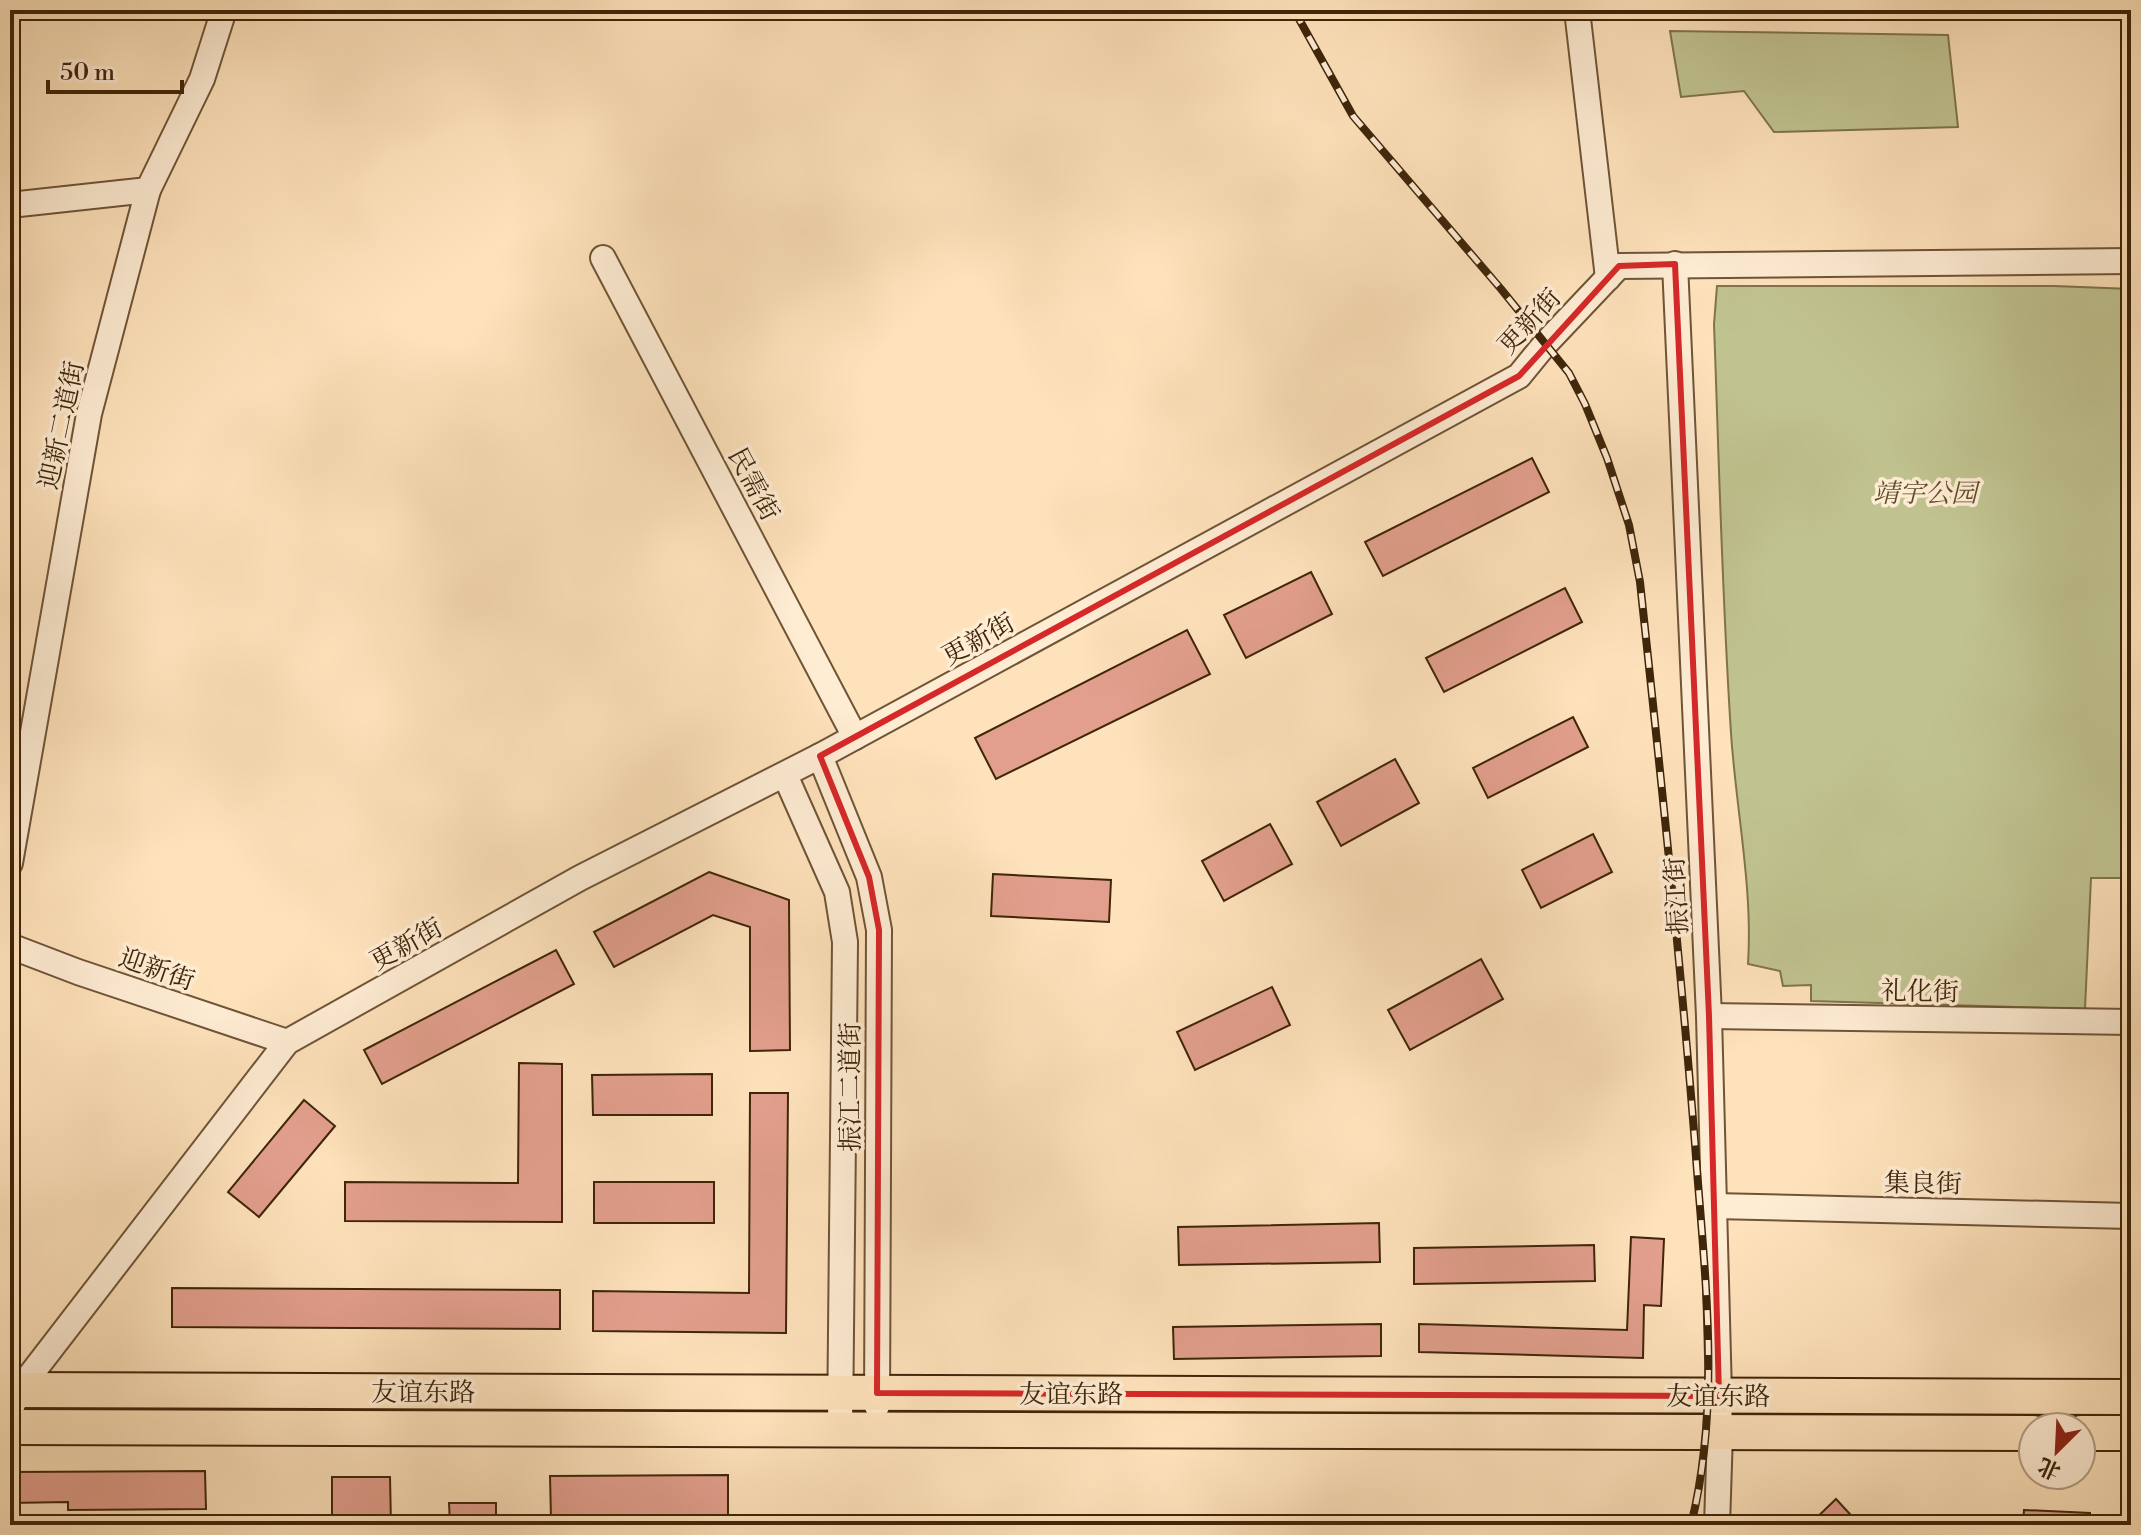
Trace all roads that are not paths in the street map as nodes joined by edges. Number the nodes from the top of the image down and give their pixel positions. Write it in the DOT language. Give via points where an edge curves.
graph roads {
  1 [pos="224,10"];
  2 [pos="1577,10"];
  3 [pos="1587,10"];
  4 [pos="148,190"];
  5 [pos="10,205"];
  6 [pos="603,258"];
  7 [pos="2131,261"];
  8 [pos="1675,264"];
  9 [pos="1614,272"];
  10 [pos="855,737"];
  11 [pos="820,756"];
  12 [pos="785,775"];
  13 [pos="10,863"];
  14 [pos="10,946"];
  15 [pos="1709,1016"];
  16 [pos="2131,1022"];
  17 [pos="287,1042"];
  18 [pos="1714,1206"];
  19 [pos="2131,1216"];
  20 [pos="840,1393"];
  21 [pos="877,1393"];
  22 [pos="1719,1396"];
  23 [pos="13,1397"];
  24 [pos="2131,1397"];
  25 [pos="10,1427"];
  26 [pos="840,1429"];
  27 [pos="877,1429"];
  28 [pos="1720,1433"];
  29 [pos="2017,1433"];
  30 [pos="2097,1433"];
  31 [pos="2131,1433"];
  32 [pos="1717,1525"];
  1 -- 4 [label="street, 迎新二道街" via="202,79"];
  2 -- 9 [label="street"];
  3 -- 9 [label="street"];
  4 -- 5 [label="street"];
  4 -- 13 [label="street, 迎新二道街" via="89,414"];
  6 -- 10 [label="street, 民需街"];
  7 -- 8 [label="street"];
  8 -- 9 [label="street"];
  8 -- 15 [label="street, 振江街"];
  9 -- 10 [label="street, 更新街" via="1519,376"];
  10 -- 11 [label="street, 更新街"];
  11 -- 12 [label="street, 更新街"];
  11 -- 21 [label="street, 振江二道街" via="869,877 879,930"];
  12 -- 17 [label="street, 更新街" via="580,878"];
  12 -- 20 [label="street, 振江二道街" via="837,892 845,942"];
  14 -- 17 [label="street, 迎新街"];
  15 -- 16 [label="street, 礼化街"];
  15 -- 18 [label="street, 振江街"];
  17 -- 23 [label="street, 更新街"];
  18 -- 19 [label="street, 集良街"];
  18 -- 22 [label="street, 振江街"];
  20 -- 21 [label="highway, 友谊东路"];
  20 -- 23 [label="highway, 友谊东路"];
  20 -- 26 [label="street, 振江二道街"];
  21 -- 22 [label="highway, 友谊东路"];
  21 -- 27 [label="street, 振江二道街"];
  22 -- 24 [label="highway, 友谊东路"];
  22 -- 28 [label="street, 振江街"];
  25 -- 26 [label="highway, 友谊东路"];
  26 -- 27 [label="highway, 友谊东路"];
  27 -- 28 [label="highway, 友谊东路"];
  28 -- 29 [label="highway, 友谊东路"];
  28 -- 32 [label="street, 振江街"];
  30 -- 31 [label="highway"];
}
